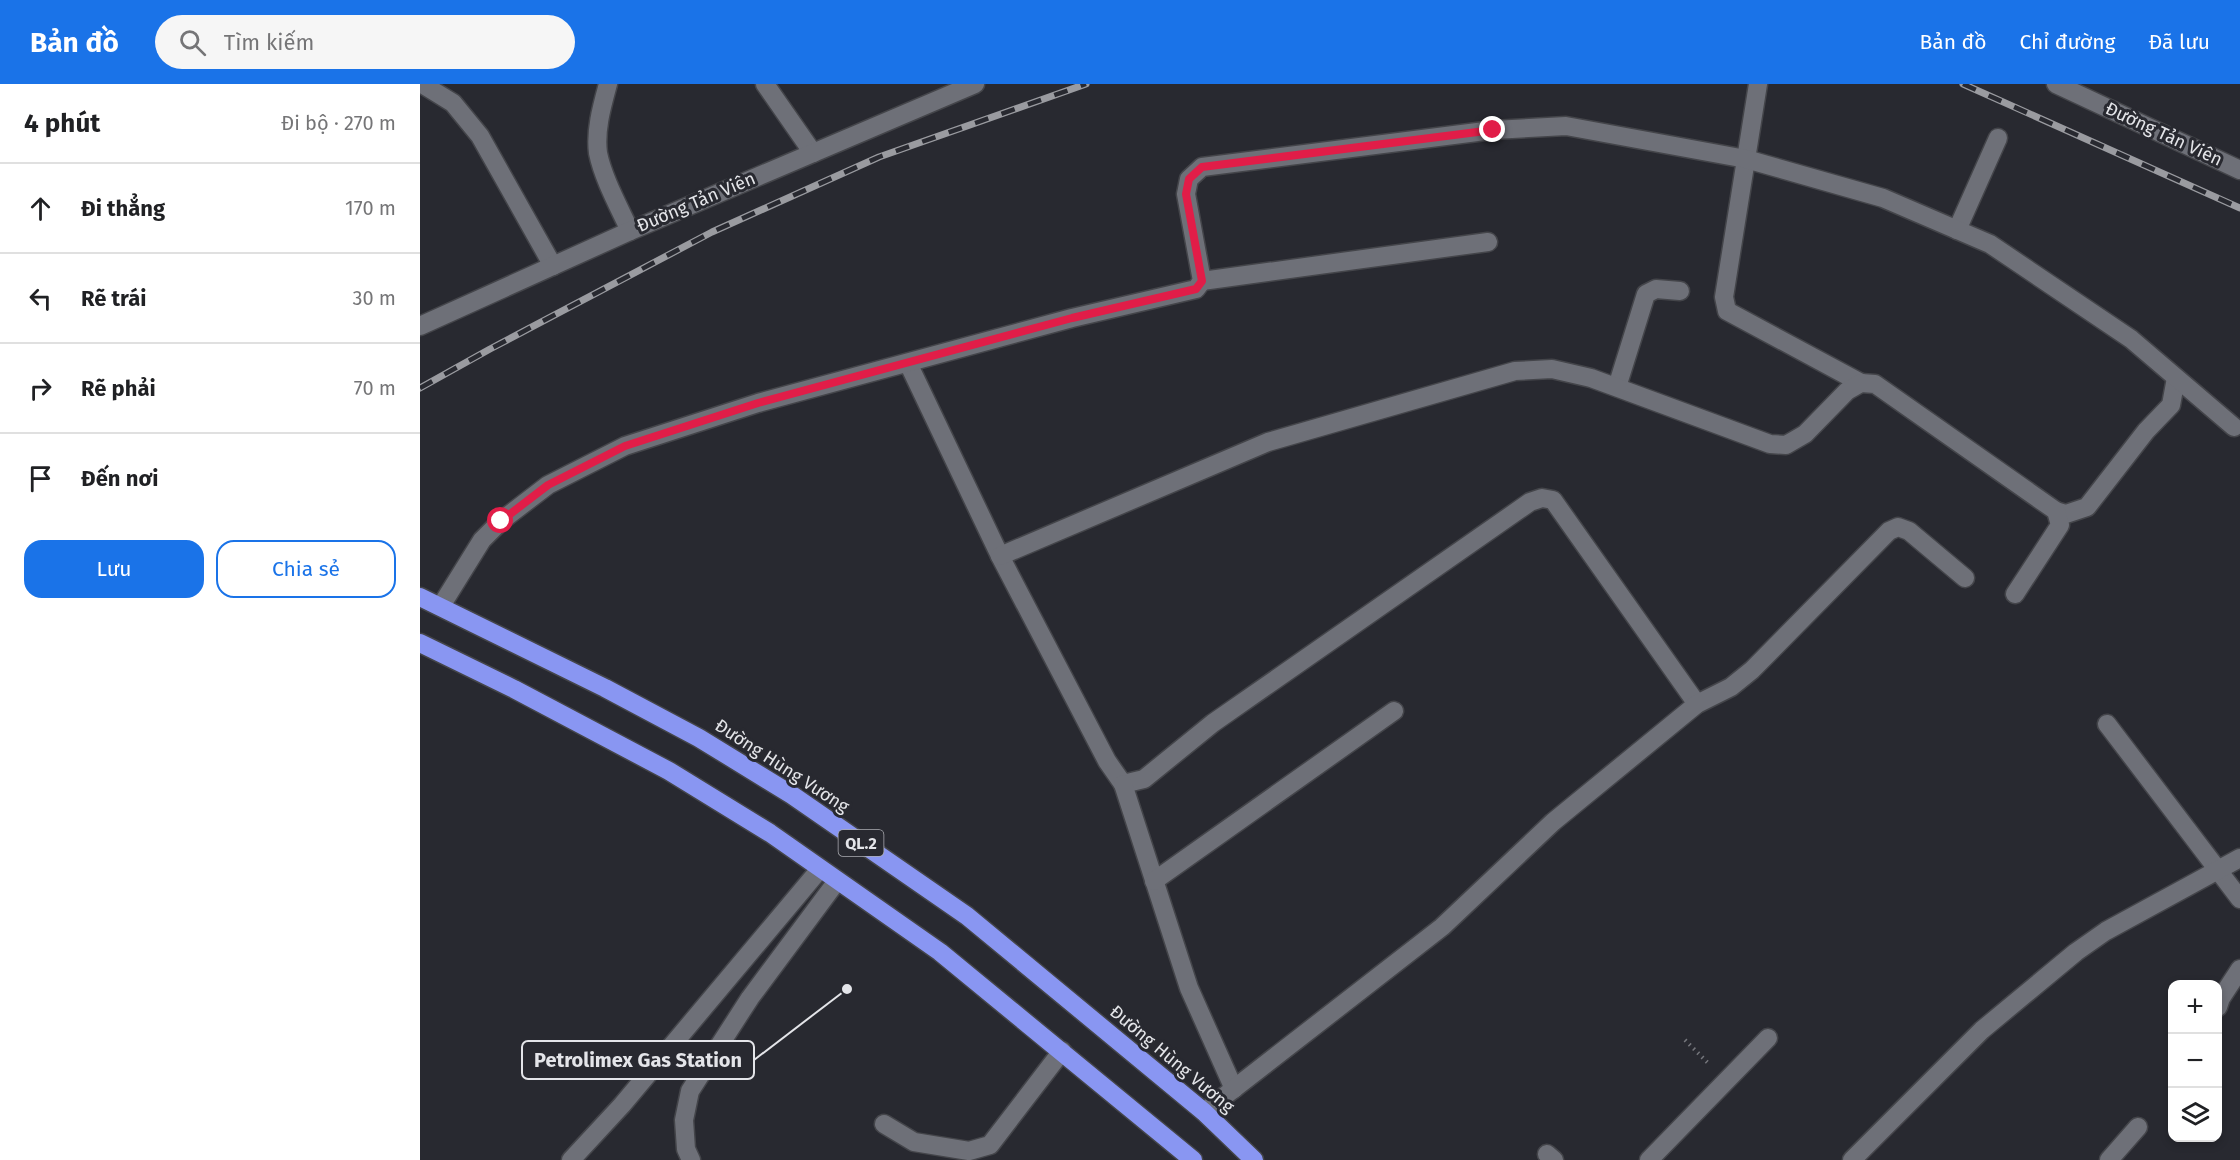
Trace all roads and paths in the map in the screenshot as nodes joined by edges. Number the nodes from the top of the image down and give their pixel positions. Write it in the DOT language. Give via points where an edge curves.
graph roads {
  1 [pos="422,84"];
  2 [pos="608,84"];
  3 [pos="765,84"];
  4 [pos="975,84"];
  5 [pos="1758,84"];
  6 [pos="2062,85"];
  7 [pos="1998,138"];
  8 [pos="813,153"];
  9 [pos="1746,159"];
  10 [pos="2240,170"];
  11 [pos="1957,230"];
  12 [pos="630,231"];
  13 [pos="1488,242"];
  14 [pos="553,266"];
  15 [pos="1202,281"];
  16 [pos="1680,291"];
  17 [pos="420,327"];
  18 [pos="908,363"];
  19 [pos="2176,378"];
  20 [pos="1861,383"];
  21 [pos="1617,387"];
  22 [pos="2234,427"];
  23 [pos="2056,512"];
  24 [pos="1000,556"];
  25 [pos="1965,578"];
  26 [pos="2015,594"];
  27 [pos="420,597"];
  28 [pos="441,606"];
  29 [pos="420,643"];
  30 [pos="1697,704"];
  31 [pos="1394,711"];
  32 [pos="2107,724"];
  33 [pos="1123,784"];
  34 [pos="2240,858"];
  35 [pos="820,869"];
  36 [pos="2218,872"];
  37 [pos="1154,880"];
  38 [pos="837,881"];
  39 [pos="2240,899"];
  40 [pos="2240,969"];
  41 [pos="2222,996"];
  42 [pos="1768,1038"];
  43 [pos="1685,1040"];
  44 [pos="1062,1051"];
  45 [pos="1726,1080"];
  46 [pos="1234,1089"];
  47 [pos="1204,1112"];
  48 [pos="884,1124"];
  49 [pos="2138,1127"];
  50 [pos="1190,1159"];
  51 [pos="571,1160"];
  52 [pos="691,1160"];
  53 [pos="1254,1160"];
  54 [pos="1649,1160"];
  55 [pos="1852,1160"];
  56 [pos="2109,1160"];
  1 -- 14 [label="street" via="453,103 480,136"];
  2 -- 12 [label="street" via="600,115 598,152"];
  3 -- 8 [label="street"];
  4 -- 8 [label="street, Đường Tản Viên"];
  5 -- 9 [label="street"];
  6 -- 10 [label="street, Đường Tản Viên"];
  7 -- 11 [label="street"];
  8 -- 12 [label="street, Đường Tản Viên"];
  9 -- 11 [label="street" via="1882,198"];
  9 -- 15 [label="street" via="1566,126 1493,130 1202,167 1189,179 1186,194"];
  9 -- 20 [label="street" via="1724,297 1727,311"];
  11 -- 19 [label="street" via="2000,250 2131,339"];
  12 -- 14 [label="street, Đường Tản Viên"];
  13 -- 15 [label="street"];
  14 -- 17 [label="street, Đường Tản Viên"];
  15 -- 18 [label="street" via="1196,289"];
  16 -- 21 [label="street" via="1656,289 1646,294"];
  18 -- 24 [label="street"];
  18 -- 28 [label="street" via="758,403 625,446 548,485 482,540"];
  19 -- 22 [label="street"];
  19 -- 23 [label="street" via="2171,405 2087,507 2066,514"];
  20 -- 21 [label="street" via="1847,391 1805,434 1786,445 1770,444"];
  20 -- 23 [label="street" via="1875,384"];
  21 -- 24 [label="street" via="1552,369 1515,370 1268,442"];
  23 -- 26 [label="street" via="2060,525"];
  24 -- 33 [label="street" via="1107,761"];
  25 -- 30 [label="street" via="1908,531 1898,527 1888,531 1752,670 1731,687"];
  27 -- 28 [label="highway, Đường Hùng Vương / QL.2"];
  28 -- 47 [label="highway, Đường Hùng Vương / QL.2" via="699,738 792,795 967,916"];
  29 -- 35 [label="highway, QL.2" via="669,771"];
  30 -- 33 [label="street" via="1554,500 1542,498 1530,502 1213,723 1144,779"];
  30 -- 46 [label="street" via="1553,822 1442,927"];
  31 -- 37 [label="street"];
  32 -- 36 [label="street"];
  33 -- 37 [label="street"];
  34 -- 36 [label="street"];
  35 -- 38 [label="highway, QL.2"];
  35 -- 51 [label="street"];
  36 -- 39 [label="street"];
  36 -- 55 [label="street" via="2076,952 1982,1030"];
  37 -- 46 [label="street" via="1189,988"];
  38 -- 44 [label="highway, QL.2" via="940,952"];
  38 -- 52 [label="street" via="750,998 690,1091 684,1120 686,1149"];
  40 -- 41 [label="street"];
  42 -- 45 [label="street"];
  43 -- 45 [label="path"];
  44 -- 48 [label="street" via="990,1145 969,1151 914,1142"];
  44 -- 50 [label="highway, QL.2"];
  45 -- 54 [label="street"];
  46 -- 47 [label="street"];
  47 -- 53 [label="highway, Đường Hùng Vương / QL.2"];
  49 -- 56 [label="street"];
}
